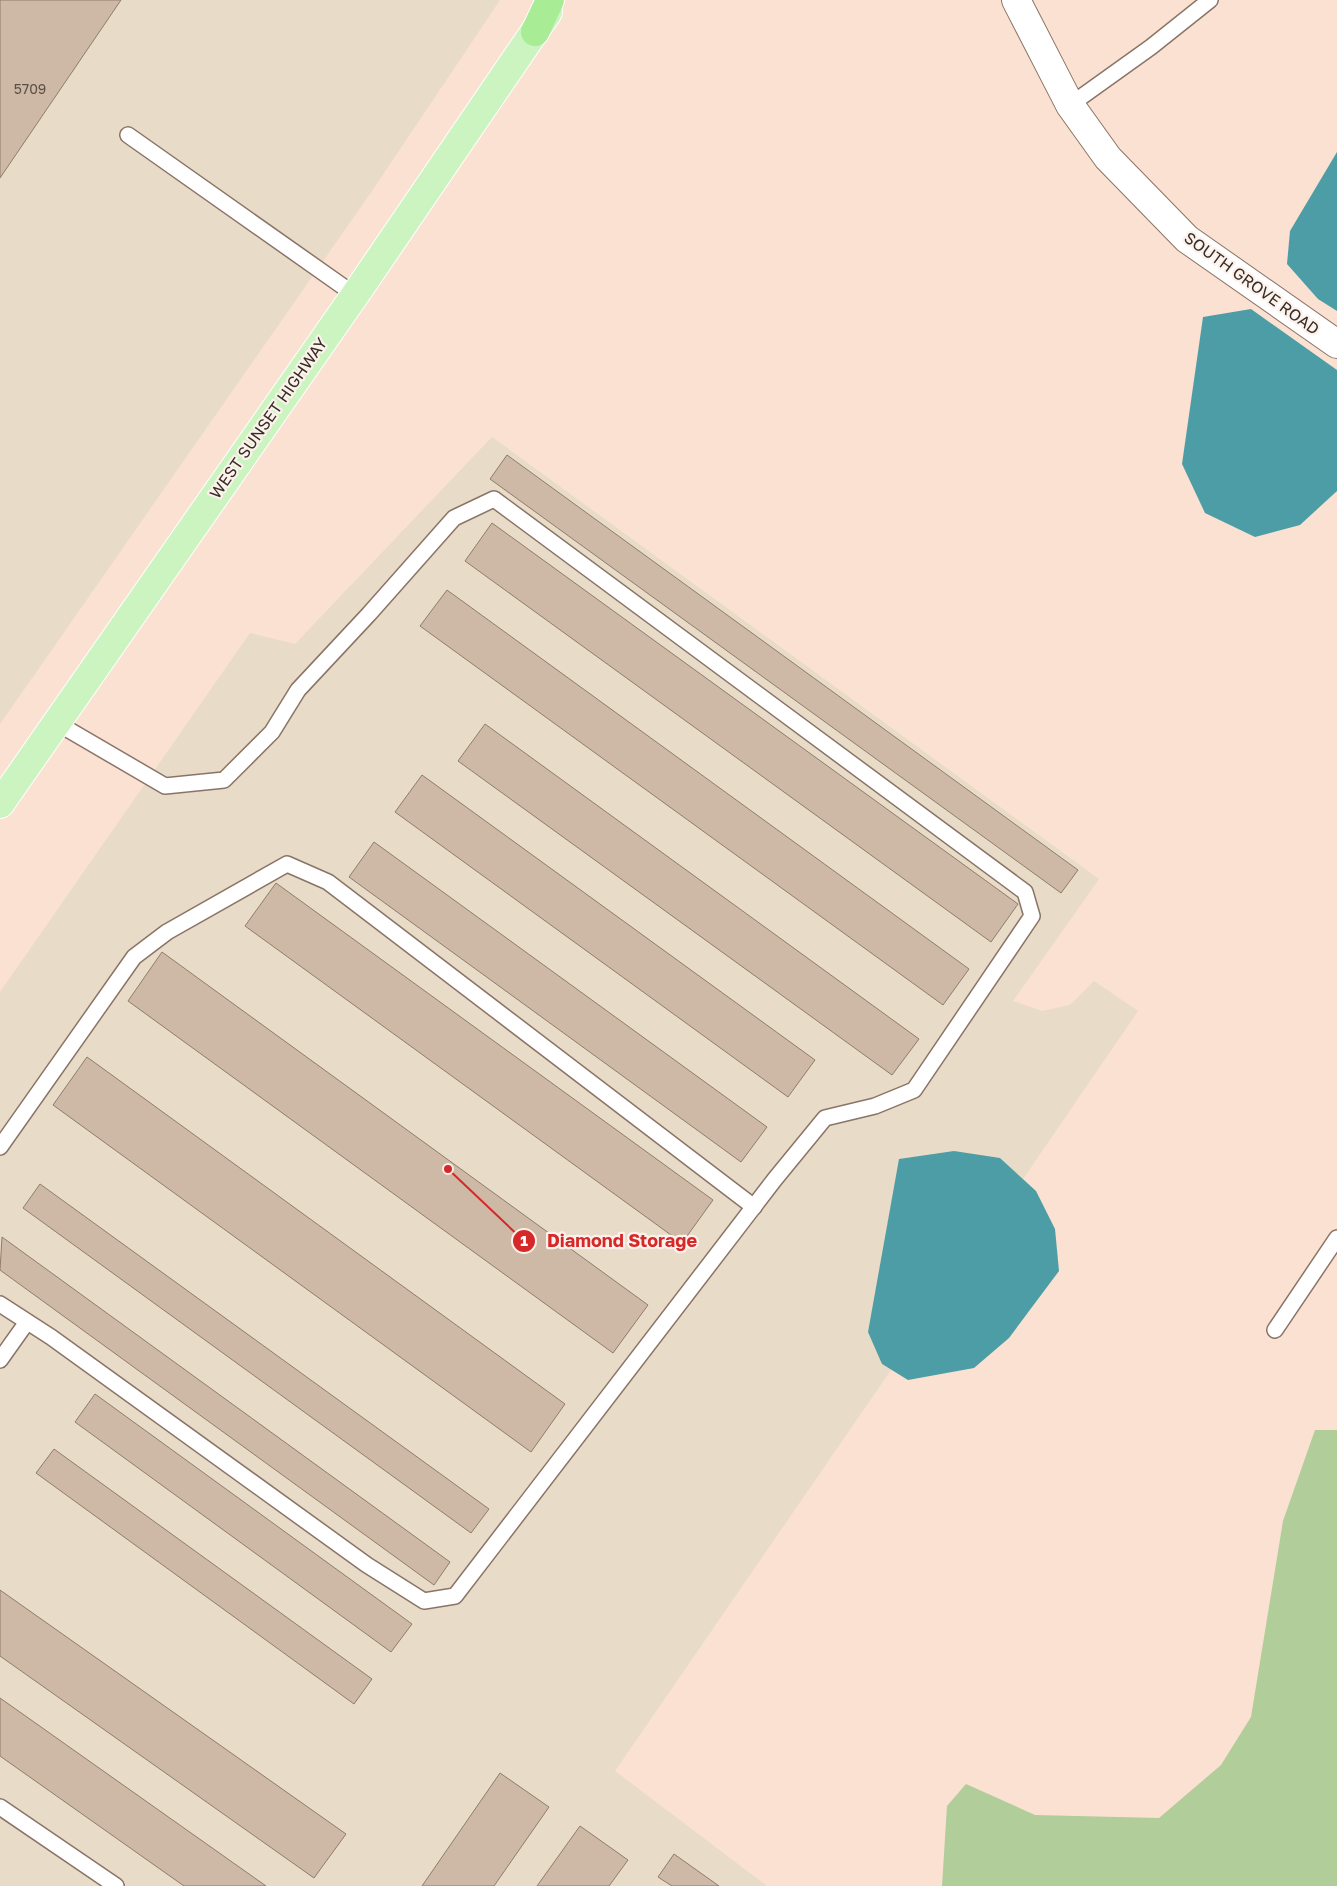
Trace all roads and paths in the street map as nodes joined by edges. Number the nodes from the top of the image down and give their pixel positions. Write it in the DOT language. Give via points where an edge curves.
graph roads {
  1 [pos="550,0"];
  2 [pos="557,0"];
  3 [pos="1016,0"];
  4 [pos="1210,0"];
  5 [pos="535,32"];
  6 [pos="1070,105"];
  7 [pos="128,135"];
  8 [pos="354,295"];
  9 [pos="1337,344"];
  10 [pos="57,723"];
  11 [pos="0,804"];
  12 [pos="0,1148"];
  13 [pos="754,1206"];
  14 [pos="1337,1238"];
  15 [pos="0,1304"];
  16 [pos="28,1322"];
  17 [pos="1275,1330"];
  18 [pos="0,1360"];
  19 [pos="0,1807"];
  20 [pos="116,1886"];
  1 -- 5 [label="highway"];
  2 -- 5 [label="main road, WEST SUNSET HIGHWAY"];
  3 -- 6 [label="street, SOUTH GROVE ROAD"];
  4 -- 6 [label="lane"];
  5 -- 8 [label="main road, WEST SUNSET HIGHWAY"];
  6 -- 9 [label="street, SOUTH GROVE ROAD" via="1108,158 1187,239"];
  7 -- 8 [label="lane"];
  8 -- 10 [label="main road, WEST SUNSET HIGHWAY"];
  10 -- 11 [label="main road, WEST SUNSET HIGHWAY"];
  10 -- 13 [label="lane" via="165,786 224,780 272,732 298,690 454,518 494,499 1025,892 1032,916 914,1090 874,1106 825,1118"];
  12 -- 13 [label="lane" via="134,958 167,932 286,864 328,882"];
  13 -- 16 [label="lane" via="455,1596 424,1601 367,1565"];
  14 -- 17 [label="lane"];
  15 -- 16 [label="lane"];
  16 -- 18 [label="lane"];
  19 -- 20 [label="lane"];
}
